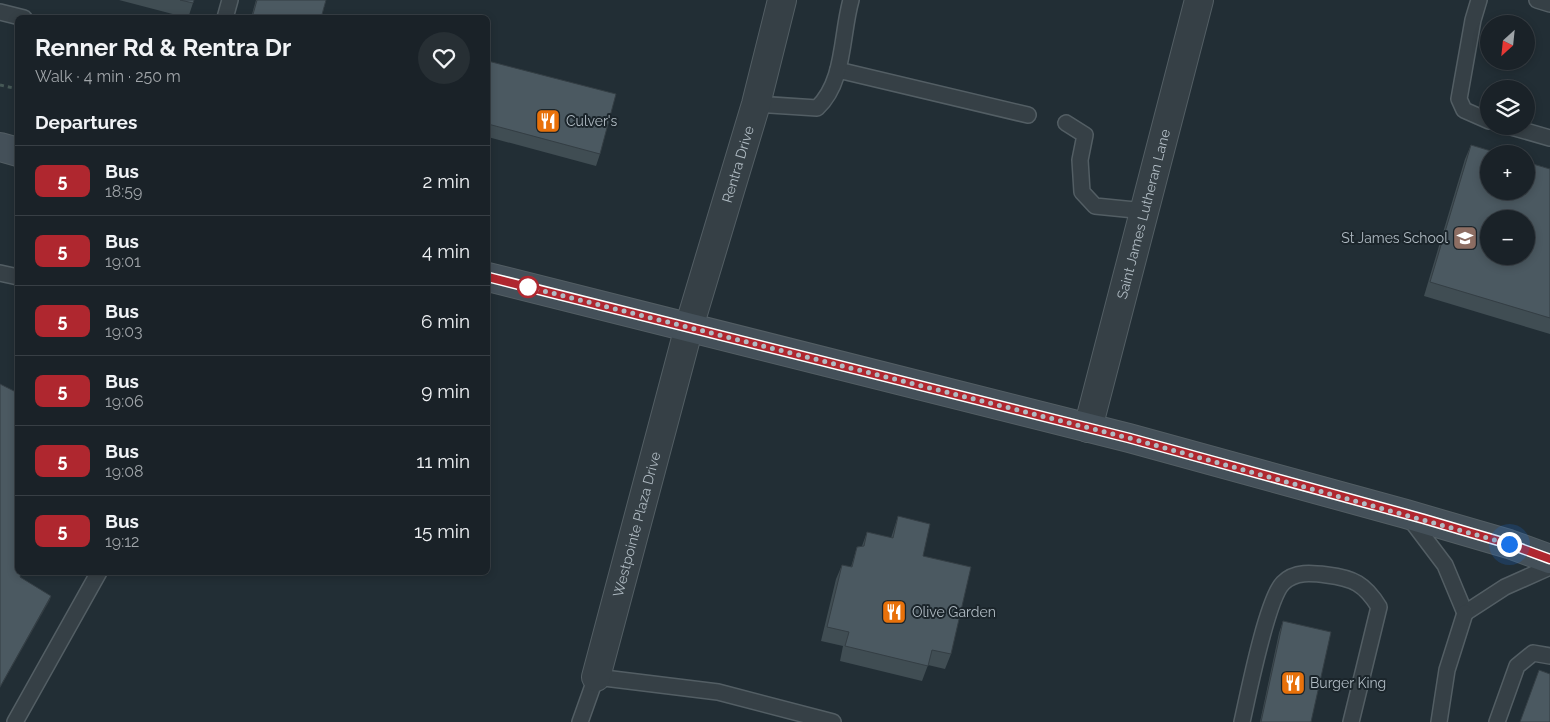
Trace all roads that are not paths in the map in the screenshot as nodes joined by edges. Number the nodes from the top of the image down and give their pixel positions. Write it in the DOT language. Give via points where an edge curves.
graph roads {
  1 [pos="230,0"];
  2 [pos="782,0"];
  3 [pos="851,0"];
  4 [pos="1199,0"];
  5 [pos="1479,0"];
  6 [pos="1536,0"];
  7 [pos="1550,4"];
  8 [pos="0,12"];
  9 [pos="226,15"];
  10 [pos="15,16"];
  11 [pos="838,70"];
  12 [pos="756,104"];
  13 [pos="1028,115"];
  14 [pos="1480,117"];
  15 [pos="1066,124"];
  16 [pos="1535,134"];
  17 [pos="1550,138"];
  18 [pos="0,147"];
  19 [pos="15,151"];
  20 [pos="1145,211"];
  21 [pos="0,273"];
  22 [pos="15,276"];
  23 [pos="490,277"];
  24 [pos="690,327"];
  25 [pos="1088,428"];
  26 [pos="1406,514"];
  27 [pos="1550,559"];
  28 [pos="1550,566"];
  29 [pos="97,575"];
  30 [pos="1465,614"];
  31 [pos="1550,656"];
  32 [pos="596,677"];
  33 [pos="15,722"];
  34 [pos="580,722"];
  35 [pos="833,722"];
  36 [pos="1242,722"];
  37 [pos="1351,722"];
  38 [pos="1439,722"];
  39 [pos="1497,722"];
  1 -- 9 [label="lane"];
  2 -- 12 [label="street, Rentra Drive"];
  3 -- 11 [label="lane"];
  4 -- 20 [label="street, Saint James Lutheran Lane"];
  5 -- 14 [label="lane" via="1459,99 1464,110"];
  6 -- 7 [label="lane"];
  8 -- 10 [label="lane"];
  11 -- 12 [label="lane" via="827,99 817,108"];
  11 -- 13 [label="lane"];
  12 -- 24 [label="street, Rentra Drive"];
  15 -- 20 [label="lane" via="1085,135 1080,160 1082,192 1095,206"];
  16 -- 17 [label="lane"];
  18 -- 19 [label="main road"];
  20 -- 25 [label="street, Saint James Lutheran Lane"];
  21 -- 22 [label="lane"];
  23 -- 24 [label="main road"];
  24 -- 25 [label="main road" via="794,356"];
  24 -- 32 [label="street, Westpointe Plaza Drive"];
  25 -- 26 [label="main road"];
  26 -- 27 [label="main road"];
  26 -- 30 [label="lane" via="1445,565"];
  28 -- 30 [label="lane" via="1505,587"];
  29 -- 33 [label="lane"];
  30 -- 38 [label="lane" via="1447,670"];
  31 -- 39 [label="lane" via="1533,653 1516,666"];
  32 -- 34 [label="lane, Westpointe Plaza Drive"];
  32 -- 35 [label="lane" via="718,692"];
  36 -- 37 [label="lane" via="1270,608 1283,582 1306,572 1344,577 1369,590 1379,607"];
}
